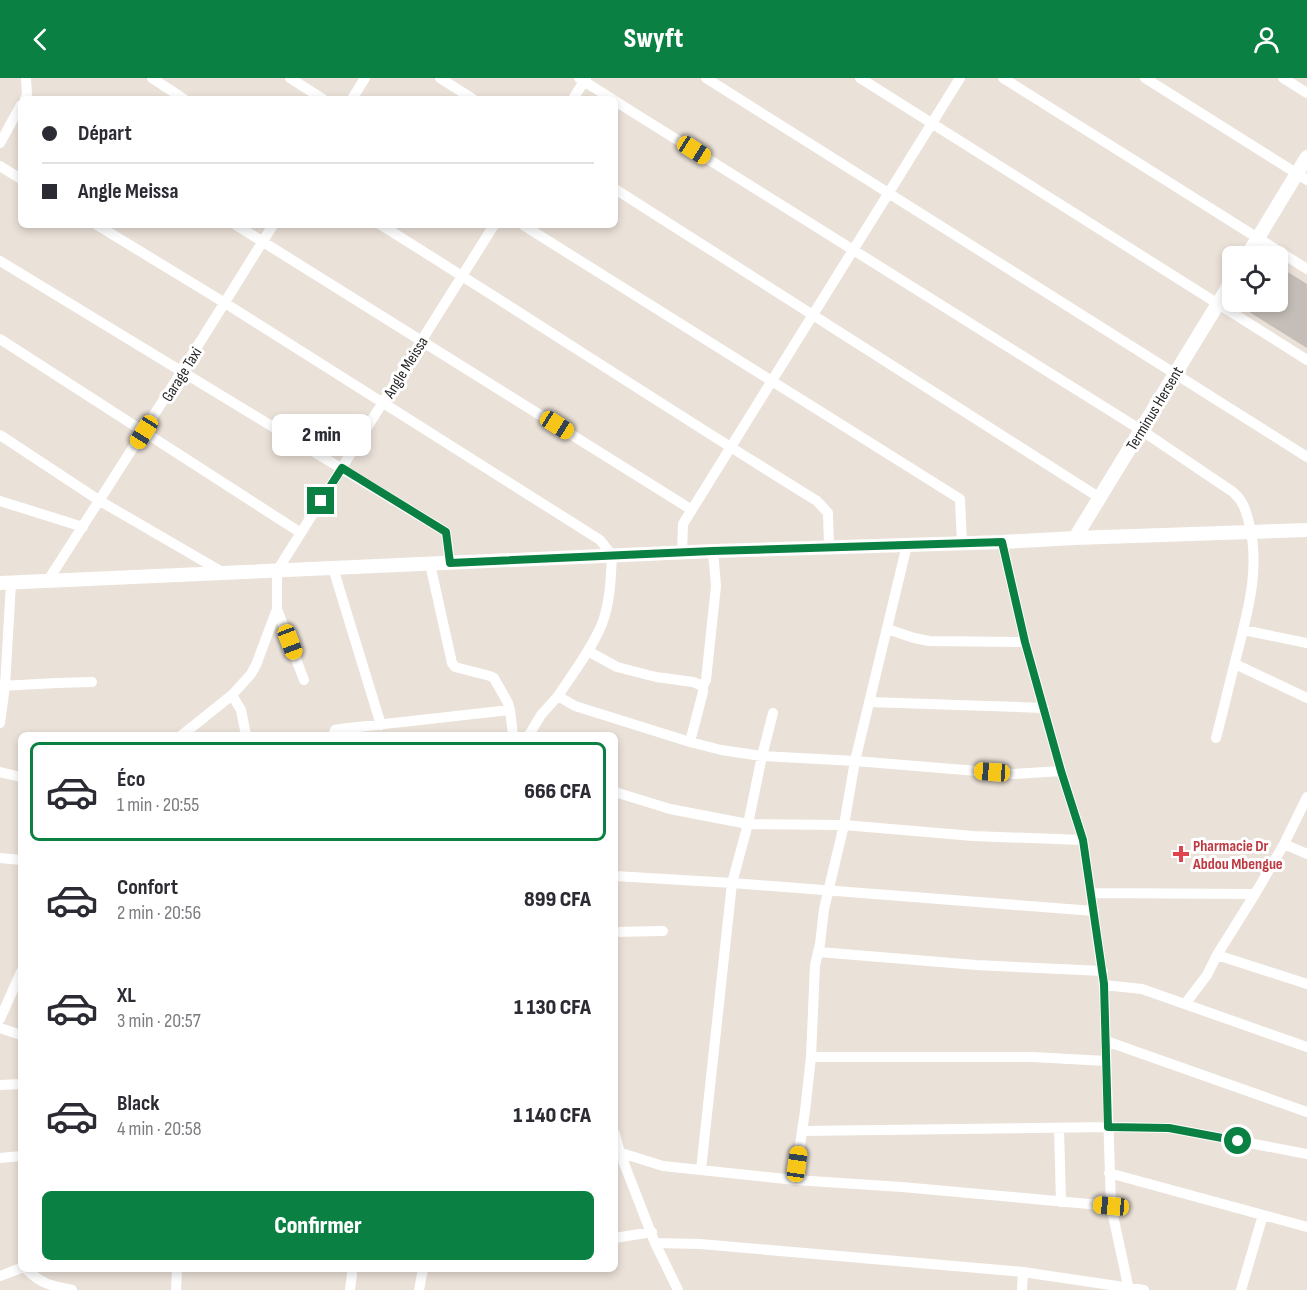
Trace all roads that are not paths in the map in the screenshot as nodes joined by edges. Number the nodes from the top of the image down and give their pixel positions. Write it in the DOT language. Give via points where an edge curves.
graph roads {
  1 [pos="26,78"];
  2 [pos="152,78"];
  3 [pos="290,78"];
  4 [pos="365,78"];
  5 [pos="440,78"];
  6 [pos="706,78"];
  7 [pos="860,78"];
  8 [pos="960,78"];
  9 [pos="1003,78"];
  10 [pos="1145,78"];
  11 [pos="1283,78"];
  12 [pos="583,79"];
  13 [pos="1307,93"];
  14 [pos="28,96"];
  15 [pos="179,96"];
  16 [pos="318,96"];
  17 [pos="354,96"];
  18 [pos="468,96"];
  19 [pos="574,96"];
  20 [pos="608,96"];
  21 [pos="618,103"];
  22 [pos="18,110"];
  23 [pos="932,123"];
  24 [pos="0,142"];
  25 [pos="1307,157"];
  26 [pos="0,166"];
  27 [pos="1302,176"];
  28 [pos="18,177"];
  29 [pos="618,191"];
  30 [pos="888,193"];
  31 [pos="102,228"];
  32 [pos="241,228"];
  33 [pos="271,228"];
  34 [pos="386,228"];
  35 [pos="492,228"];
  36 [pos="528,228"];
  37 [pos="1258,238"];
  38 [pos="263,242"];
  39 [pos="1253,246"];
  40 [pos="853,250"];
  41 [pos="0,261"];
  42 [pos="1307,269"];
  43 [pos="462,276"];
  44 [pos="1222,297"];
  45 [pos="225,303"];
  46 [pos="1218,304"];
  47 [pos="813,315"];
  48 [pos="0,339"];
  49 [pos="422,341"];
  50 [pos="1307,360"];
  51 [pos="183,372"];
  52 [pos="1175,374"];
  53 [pos="771,381"];
  54 [pos="383,403"];
  55 [pos="1141,430"];
  56 [pos="144,432"];
  57 [pos="0,435"];
  58 [pos="730,447"];
  59 [pos="1307,457"];
  60 [pos="342,468"];
  61 [pos="1100,498"];
  62 [pos="0,501"];
  63 [pos="100,501"];
  64 [pos="692,510"];
  65 [pos="83,527"];
  66 [pos="1307,530"];
  67 [pos="1251,532"];
  68 [pos="301,533"];
  69 [pos="1076,538"];
  70 [pos="1002,542"];
  71 [pos="962,543"];
  72 [pos="907,545"];
  73 [pos="829,548"];
  74 [pos="712,551"];
  75 [pos="682,552"];
  76 [pos="612,555"];
  77 [pos="450,563"];
  78 [pos="430,564"];
  79 [pos="333,568"];
  80 [pos="277,571"];
  81 [pos="224,573"];
  82 [pos="48,582"];
  83 [pos="6,583"];
  84 [pos="277,609"];
  85 [pos="887,630"];
  86 [pos="1243,630"];
  87 [pos="1025,642"];
  88 [pos="1307,643"];
  89 [pos="588,651"];
  90 [pos="1235,664"];
  91 [pos="304,680"];
  92 [pos="93,682"];
  93 [pos="2,686"];
  94 [pos="703,686"];
  95 [pos="232,695"];
  96 [pos="558,696"];
  97 [pos="1307,698"];
  98 [pos="869,702"];
  99 [pos="1044,708"];
  100 [pos="510,710"];
  101 [pos="773,713"];
  102 [pos="0,723"];
  103 [pos="381,725"];
  104 [pos="186,732"];
  105 [pos="245,732"];
  106 [pos="334,732"];
  107 [pos="513,732"];
  108 [pos="531,732"];
  109 [pos="1216,738"];
  110 [pos="690,742"];
  111 [pos="762,756"];
  112 [pos="855,761"];
  113 [pos="1061,771"];
  114 [pos="0,772"];
  115 [pos="18,776"];
  116 [pos="618,793"];
  117 [pos="1307,797"];
  118 [pos="748,824"];
  119 [pos="844,825"];
  120 [pos="1083,840"];
  121 [pos="1284,844"];
  122 [pos="1307,855"];
  123 [pos="0,858"];
  124 [pos="18,860"];
  125 [pos="618,876"];
  126 [pos="732,883"];
  127 [pos="828,891"];
  128 [pos="1091,893"];
  129 [pos="1255,894"];
  130 [pos="1094,912"];
  131 [pos="663,931"];
  132 [pos="618,932"];
  133 [pos="819,952"];
  134 [pos="1217,955"];
  135 [pos="1103,971"];
  136 [pos="18,979"];
  137 [pos="1104,984"];
  138 [pos="1307,984"];
  139 [pos="1185,1004"];
  140 [pos="0,1019"];
  141 [pos="0,1028"];
  142 [pos="18,1034"];
  143 [pos="1106,1041"];
  144 [pos="1307,1047"];
  145 [pos="811,1057"];
  146 [pos="1106,1061"];
  147 [pos="18,1084"];
  148 [pos="0,1085"];
  149 [pos="1307,1112"];
  150 [pos="1108,1127"];
  151 [pos="1059,1128"];
  152 [pos="802,1131"];
  153 [pos="618,1152"];
  154 [pos="618,1154"];
  155 [pos="1307,1154"];
  156 [pos="18,1156"];
  157 [pos="0,1158"];
  158 [pos="702,1170"];
  159 [pos="1109,1173"];
  160 [pos="795,1180"];
  161 [pos="1061,1202"];
  162 [pos="1111,1206"];
  163 [pos="1263,1215"];
  164 [pos="1307,1227"];
  165 [pos="618,1238"];
  166 [pos="654,1238"];
  167 [pos="18,1269"];
  168 [pos="29,1272"];
  169 [pos="177,1272"];
  170 [pos="422,1272"];
  171 [pos="1023,1272"];
  172 [pos="352,1274"];
  173 [pos="0,1276"];
  174 [pos="1128,1289"];
  175 [pos="72,1290"];
  176 [pos="176,1290"];
  177 [pos="350,1290"];
  178 [pos="419,1290"];
  179 [pos="678,1290"];
  180 [pos="1022,1290"];
  181 [pos="1144,1290"];
  182 [pos="1241,1290"];
  1 -- 14 [label="street"];
  2 -- 15 [label="street"];
  3 -- 16 [label="street"];
  4 -- 17 [label="street"];
  5 -- 18 [label="street"];
  6 -- 30 [label="street"];
  7 -- 23 [label="street"];
  8 -- 23 [label="street"];
  9 -- 37 [label="street"];
  10 -- 27 [label="street"];
  11 -- 13 [label="street"];
  12 -- 19 [label="street"];
  12 -- 20 [label="street"];
  21 -- 40 [label="street"];
  22 -- 24 [label="street"];
  23 -- 30 [label="street"];
  23 -- 46 [label="street"];
  25 -- 27 [label="street"];
  26 -- 28 [label="street"];
  27 -- 37 [label="street"];
  29 -- 47 [label="street"];
  30 -- 40 [label="street"];
  30 -- 52 [label="street"];
  31 -- 45 [label="street"];
  32 -- 38 [label="street"];
  33 -- 38 [label="street, Garage Taxi"];
  34 -- 43 [label="street"];
  35 -- 43 [label="street, Angle Meissa"];
  36 -- 53 [label="street"];
  37 -- 39 [label="street"];
  37 -- 42 [label="street"];
  38 -- 45 [label="street, Garage Taxi"];
  38 -- 49 [label="street"];
  40 -- 47 [label="street"];
  40 -- 55 [label="street"];
  41 -- 51 [label="street"];
  43 -- 49 [label="street, Angle Meissa"];
  43 -- 58 [label="street"];
  44 -- 46 [label="street, Terminus Hersent"];
  45 -- 51 [label="street, Garage Taxi"];
  45 -- 54 [label="street"];
  46 -- 50 [label="street"];
  46 -- 52 [label="street, Terminus Hersent"];
  47 -- 53 [label="street"];
  47 -- 61 [label="street"];
  48 -- 56 [label="street"];
  49 -- 54 [label="street, Angle Meissa"];
  49 -- 64 [label="street"];
  51 -- 56 [label="street, Garage Taxi"];
  51 -- 60 [label="street"];
  52 -- 55 [label="street, Terminus Hersent"];
  52 -- 59 [label="street"];
  53 -- 58 [label="street"];
  53 -- 71 [label="street" via="960,499"];
  54 -- 60 [label="street, Angle Meissa"];
  54 -- 76 [label="street" via="600,540"];
  55 -- 61 [label="street, Terminus Hersent"];
  55 -- 67 [label="street" via="1233,492 1245,509"];
  56 -- 63 [label="street, Garage Taxi"];
  56 -- 68 [label="street"];
  57 -- 63 [label="street"];
  58 -- 64 [label="street"];
  58 -- 73 [label="street" via="817,501 828,513"];
  60 -- 68 [label="street, Angle Meissa"];
  60 -- 77 [label="street" via="446,532"];
  61 -- 69 [label="street, Terminus Hersent"];
  62 -- 65 [label="street"];
  63 -- 65 [label="street, Garage Taxi"];
  63 -- 81 [label="street"];
  64 -- 75 [label="street" via="682,524"];
  65 -- 82 [label="street, Garage Taxi"];
  66 -- 67 [label="street"];
  67 -- 69 [label="street"];
  67 -- 86 [label="street" via="1252,592"];
  68 -- 80 [label="street, Angle Meissa"];
  69 -- 70 [label="street"];
  70 -- 71 [label="street"];
  70 -- 87 [label="street"];
  71 -- 72 [label="street"];
  72 -- 73 [label="street"];
  72 -- 85 [label="street"];
  73 -- 74 [label="street"];
  74 -- 75 [label="street"];
  74 -- 94 [label="street" via="716,586"];
  75 -- 76 [label="street"];
  76 -- 77 [label="street"];
  76 -- 89 [label="street" via="605,614"];
  77 -- 78 [label="street"];
  78 -- 79 [label="street"];
  78 -- 100 [label="street" via="452,663 494,678"];
  79 -- 80 [label="street"];
  79 -- 103 [label="street"];
  80 -- 81 [label="street"];
  80 -- 84 [label="street"];
  81 -- 82 [label="street"];
  82 -- 83 [label="street"];
  83 -- 93 [label="street"];
  84 -- 91 [label="street"];
  84 -- 95 [label="street" via="256,665"];
  85 -- 87 [label="street" via="929,641"];
  85 -- 98 [label="street"];
  86 -- 88 [label="street"];
  86 -- 90 [label="street"];
  87 -- 99 [label="street"];
  89 -- 94 [label="street" via="617,667"];
  89 -- 96 [label="street"];
  90 -- 97 [label="street"];
  90 -- 109 [label="street"];
  92 -- 93 [label="street"];
  93 -- 102 [label="street"];
  94 -- 110 [label="street"];
  95 -- 104 [label="street"];
  95 -- 105 [label="street" via="241,710"];
  96 -- 108 [label="street"];
  96 -- 110 [label="street" via="575,706"];
  98 -- 99 [label="street"];
  98 -- 112 [label="street"];
  99 -- 113 [label="street"];
  100 -- 103 [label="street"];
  100 -- 107 [label="street"];
  101 -- 111 [label="street"];
  103 -- 106 [label="street"];
  110 -- 111 [label="street"];
  111 -- 112 [label="street"];
  111 -- 118 [label="street"];
  112 -- 113 [label="street" via="1014,774"];
  112 -- 119 [label="street"];
  113 -- 120 [label="street"];
  114 -- 115 [label="street"];
  116 -- 118 [label="street" via="670,809"];
  117 -- 121 [label="street"];
  118 -- 119 [label="street"];
  118 -- 126 [label="street"];
  119 -- 120 [label="street"];
  119 -- 127 [label="street"];
  120 -- 128 [label="street"];
  121 -- 122 [label="street"];
  121 -- 129 [label="street"];
  123 -- 124 [label="street"];
  125 -- 126 [label="street"];
  126 -- 127 [label="street"];
  126 -- 158 [label="street"];
  127 -- 130 [label="street"];
  127 -- 133 [label="street"];
  128 -- 129 [label="street"];
  128 -- 130 [label="street"];
  129 -- 134 [label="street"];
  130 -- 135 [label="street"];
  131 -- 132 [label="street"];
  133 -- 135 [label="street"];
  133 -- 145 [label="street" via="815,965"];
  134 -- 138 [label="street"];
  134 -- 139 [label="street"];
  135 -- 137 [label="street"];
  136 -- 140 [label="street"];
  137 -- 139 [label="street" via="1142,989"];
  137 -- 143 [label="street"];
  139 -- 144 [label="street"];
  141 -- 142 [label="street"];
  143 -- 146 [label="street"];
  143 -- 149 [label="street"];
  145 -- 146 [label="street"];
  145 -- 152 [label="street"];
  146 -- 150 [label="street"];
  147 -- 148 [label="street"];
  150 -- 151 [label="street"];
  150 -- 155 [label="street" via="1169,1128"];
  150 -- 159 [label="street"];
  151 -- 152 [label="street"];
  151 -- 161 [label="street"];
  152 -- 160 [label="street"];
  153 -- 158 [label="street" via="663,1166"];
  154 -- 166 [label="street"];
  156 -- 157 [label="street"];
  158 -- 160 [label="street"];
  159 -- 162 [label="street"];
  159 -- 163 [label="street"];
  160 -- 161 [label="street"];
  161 -- 162 [label="street"];
  162 -- 174 [label="street"];
  163 -- 164 [label="street"];
  163 -- 182 [label="street"];
  165 -- 166 [label="street"];
  166 -- 171 [label="street"];
  166 -- 179 [label="street"];
  167 -- 173 [label="street"];
  168 -- 175 [label="street" via="44,1283"];
  169 -- 176 [label="street"];
  170 -- 178 [label="street"];
  171 -- 174 [label="street"];
  171 -- 180 [label="street"];
  172 -- 177 [label="street"];
  174 -- 181 [label="street"];
}
